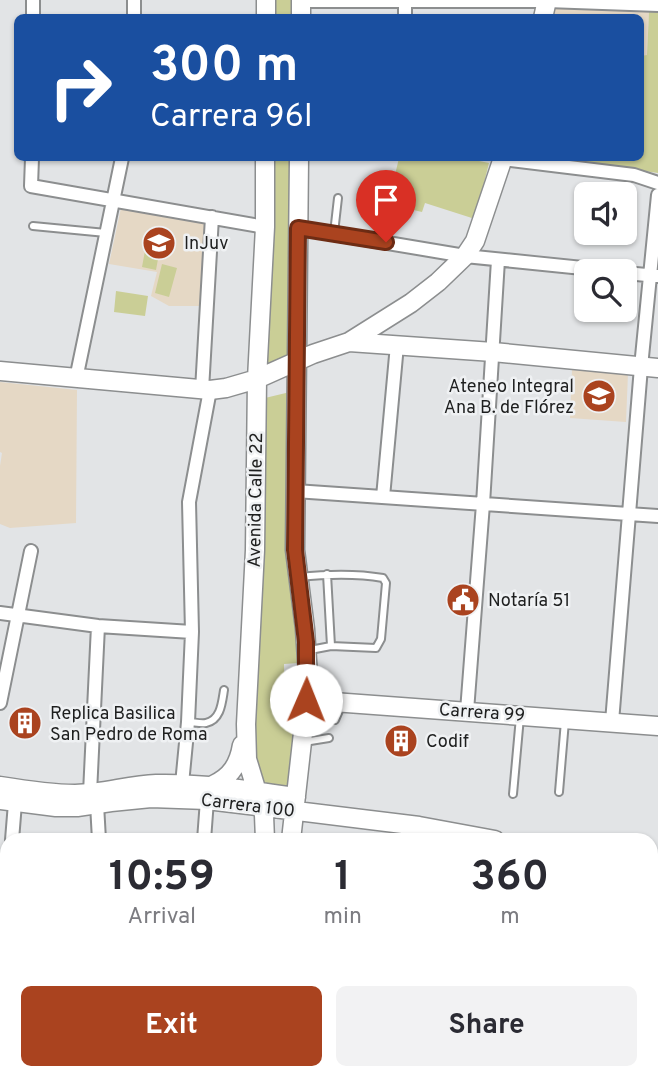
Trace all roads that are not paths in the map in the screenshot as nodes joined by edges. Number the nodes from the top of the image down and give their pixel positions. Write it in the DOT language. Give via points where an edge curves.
graph roads {
  1 [pos="254,0"];
  2 [pos="264,0"];
  3 [pos="301,0"];
  4 [pos="405,0"];
  5 [pos="643,2"];
  6 [pos="658,5"];
  7 [pos="546,6"];
  8 [pos="32,161"];
  9 [pos="121,161"];
  10 [pos="265,161"];
  11 [pos="299,161"];
  12 [pos="502,161"];
  13 [pos="526,161"];
  14 [pos="658,183"];
  15 [pos="658,195"];
  16 [pos="338,198"];
  17 [pos="114,200"];
  18 [pos="212,218"];
  19 [pos="33,226"];
  20 [pos="265,227"];
  21 [pos="298,228"];
  22 [pos="107,233"];
  23 [pos="334,233"];
  24 [pos="465,256"];
  25 [pos="498,260"];
  26 [pos="574,267"];
  27 [pos="654,275"];
  28 [pos="349,342"];
  29 [pos="397,345"];
  30 [pos="493,352"];
  31 [pos="297,362"];
  32 [pos="650,368"];
  33 [pos="0,371"];
  34 [pos="76,379"];
  35 [pos="257,379"];
  36 [pos="206,390"];
  37 [pos="295,491"];
  38 [pos="383,497"];
  39 [pos="483,504"];
  40 [pos="630,513"];
  41 [pos="658,516"];
  42 [pos="31,551"];
  43 [pos="327,574"];
  44 [pos="298,577"];
  45 [pos="0,613"];
  46 [pos="18,615"];
  47 [pos="98,626"];
  48 [pos="192,632"];
  49 [pos="359,637"];
  50 [pos="331,646"];
  51 [pos="359,647"];
  52 [pos="307,651"];
  53 [pos="224,690"];
  54 [pos="306,700"];
  55 [pos="343,702"];
  56 [pos="0,703"];
  57 [pos="467,711"];
  58 [pos="520,715"];
  59 [pos="565,718"];
  60 [pos="335,720"];
  61 [pos="188,722"];
  62 [pos="612,722"];
  63 [pos="246,724"];
  64 [pos="658,726"];
  65 [pos="329,738"];
  66 [pos="302,743"];
  67 [pos="182,784"];
  68 [pos="0,786"];
  69 [pos="559,792"];
  70 [pos="210,793"];
  71 [pos="513,794"];
  72 [pos="93,798"];
  73 [pos="259,799"];
  74 [pos="8,801"];
  75 [pos="295,804"];
  76 [pos="11,833"];
  77 [pos="98,833"];
  78 [pos="205,833"];
  79 [pos="265,833"];
  80 [pos="292,833"];
  81 [pos="419,833"];
  1 -- 2 [label="street"];
  3 -- 4 [label="street"];
  4 -- 7 [label="street"];
  5 -- 6 [label="street"];
  5 -- 7 [label="street"];
  8 -- 17 [label="street" via="31,186"];
  9 -- 17 [label="street"];
  10 -- 20 [label="main road, Avenida Calle 22"];
  11 -- 21 [label="main road"];
  12 -- 24 [label="main road" via="481,226"];
  13 -- 14 [label="street" via="634,175"];
  15 -- 27 [label="street"];
  16 -- 23 [label="lane"];
  17 -- 18 [label="street"];
  17 -- 22 [label="street"];
  18 -- 20 [label="street"];
  18 -- 36 [label="street"];
  19 -- 22 [label="lane"];
  20 -- 35 [label="main road, Avenida Calle 22"];
  21 -- 23 [label="street"];
  21 -- 31 [label="main road"];
  22 -- 34 [label="street"];
  23 -- 24 [label="street"];
  24 -- 25 [label="street"];
  24 -- 28 [label="main road" via="411,303"];
  25 -- 26 [label="street"];
  25 -- 30 [label="street"];
  27 -- 32 [label="street"];
  28 -- 29 [label="main road"];
  28 -- 31 [label="main road"];
  29 -- 30 [label="main road"];
  29 -- 38 [label="street"];
  30 -- 32 [label="main road"];
  30 -- 39 [label="street"];
  31 -- 35 [label="main road"];
  31 -- 37 [label="main road"];
  32 -- 40 [label="street"];
  33 -- 34 [label="main road"];
  34 -- 36 [label="main road"];
  35 -- 36 [label="main road"];
  35 -- 63 [label="main road, Avenida Calle 22"];
  36 -- 48 [label="street" via="189,502"];
  37 -- 38 [label="street"];
  37 -- 44 [label="main road"];
  38 -- 39 [label="street"];
  39 -- 40 [label="street"];
  39 -- 57 [label="street"];
  40 -- 41 [label="street"];
  40 -- 62 [label="street"];
  42 -- 46 [label="street"];
  43 -- 44 [label="lane"];
  43 -- 50 [label="lane"];
  43 -- 51 [label="lane" via="383,578 386,583 379,645"];
  44 -- 52 [label="main road"];
  45 -- 46 [label="street"];
  46 -- 47 [label="street"];
  46 -- 56 [label="street"];
  47 -- 48 [label="street"];
  47 -- 72 [label="street"];
  48 -- 61 [label="street"];
  49 -- 51 [label="lane"];
  50 -- 51 [label="lane"];
  50 -- 52 [label="lane"];
  52 -- 54 [label="main road"];
  53 -- 61 [label="lane" via="221,710 214,719"];
  54 -- 55 [label="main road, Carrera 99"];
  54 -- 66 [label="main road"];
  55 -- 57 [label="main road, Carrera 99"];
  55 -- 60 [label="lane"];
  57 -- 58 [label="main road, Carrera 99"];
  58 -- 59 [label="main road, Carrera 99"];
  58 -- 71 [label="lane"];
  59 -- 62 [label="main road, Carrera 99"];
  59 -- 69 [label="lane"];
  61 -- 67 [label="street"];
  62 -- 64 [label="main road, Carrera 99"];
  63 -- 70 [label="main road" via="238,762"];
  63 -- 73 [label="main road, Avenida Calle 22" via="247,759"];
  65 -- 66 [label="lane"];
  66 -- 75 [label="main road"];
  67 -- 70 [label="main road, Carrera 100"];
  67 -- 72 [label="main road, Carrera 100" via="131,786"];
  68 -- 72 [label="main road, Carrera 100"];
  70 -- 72 [label="main road, Carrera 100"];
  70 -- 73 [label="main road, Carrera 100"];
  70 -- 78 [label="street"];
  72 -- 74 [label="main road, Carrera 100" via="77,807"];
  72 -- 77 [label="street"];
  73 -- 75 [label="main road, Carrera 100"];
  73 -- 79 [label="main road, Avenida Calle 22"];
  74 -- 76 [label="street"];
  75 -- 80 [label="main road"];
  75 -- 81 [label="main road, Carrera 100"];
}
